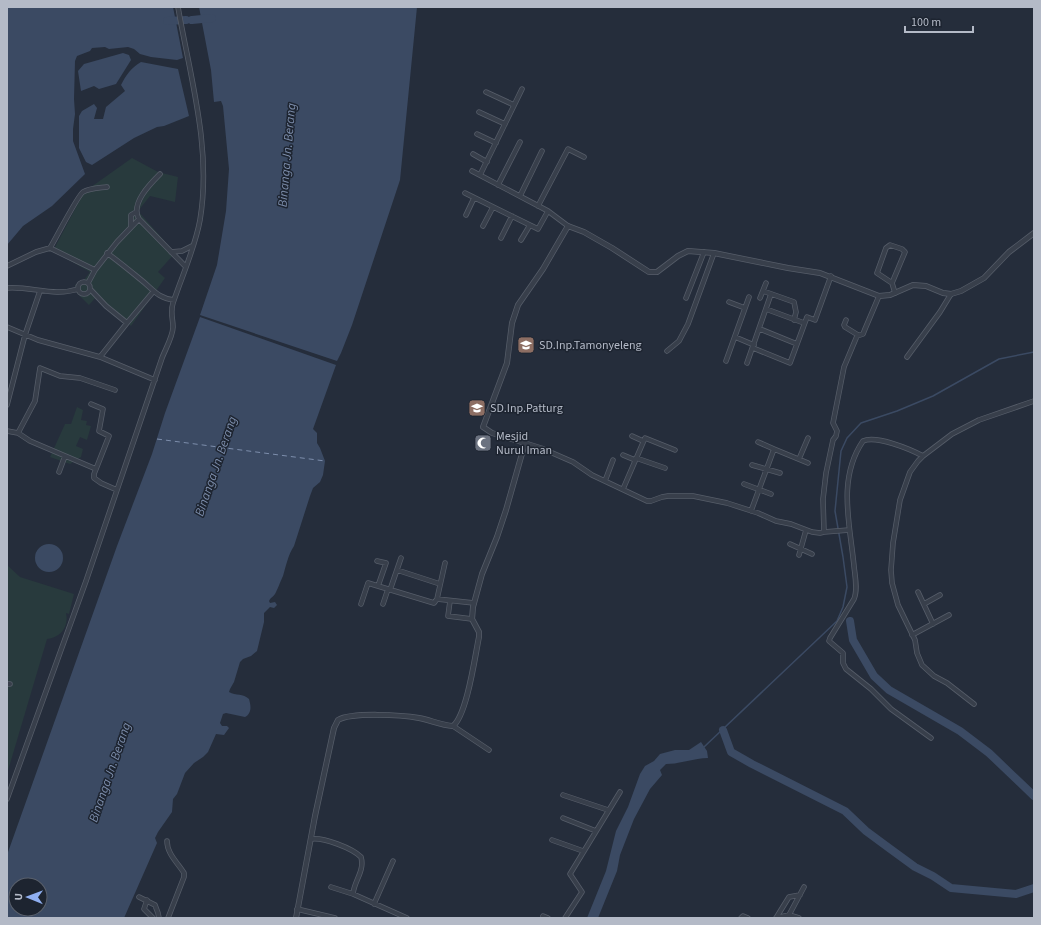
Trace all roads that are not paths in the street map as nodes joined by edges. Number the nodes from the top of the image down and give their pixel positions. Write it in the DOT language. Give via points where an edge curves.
graph roads {
  1 [pos="178,7"];
  2 [pos="522,89"];
  3 [pos="486,92"];
  4 [pos="514,105"];
  5 [pos="479,112"];
  6 [pos="505,124"];
  7 [pos="477,134"];
  8 [pos="520,142"];
  9 [pos="496,143"];
  10 [pos="542,151"];
  11 [pos="474,154"];
  12 [pos="584,157"];
  13 [pos="487,162"];
  14 [pos="472,171"];
  15 [pos="160,174"];
  16 [pos="480,176"];
  17 [pos="498,185"];
  18 [pos="108,187"];
  19 [pos="464,193"];
  20 [pos="520,196"];
  21 [pos="474,198"];
  22 [pos="538,206"];
  23 [pos="493,207"];
  24 [pos="548,211"];
  25 [pos="136,212"];
  26 [pos="466,215"];
  27 [pos="512,216"];
  28 [pos="139,219"];
  29 [pos="530,225"];
  30 [pos="131,226"];
  31 [pos="483,226"];
  32 [pos="568,226"];
  33 [pos="1034,233"];
  34 [pos="501,238"];
  35 [pos="521,240"];
  36 [pos="192,246"];
  37 [pos="50,248"];
  38 [pos="169,251"];
  39 [pos="704,252"];
  40 [pos="107,253"];
  41 [pos="714,253"];
  42 [pos="7,266"];
  43 [pos="186,267"];
  44 [pos="95,270"];
  45 [pos="831,276"];
  46 [pos="88,283"];
  47 [pos="766,283"];
  48 [pos="892,283"];
  49 [pos="7,288"];
  50 [pos="78,289"];
  51 [pos="90,289"];
  52 [pos="40,291"];
  53 [pos="153,292"];
  54 [pos="763,292"];
  55 [pos="895,293"];
  56 [pos="771,294"];
  57 [pos="950,294"];
  58 [pos="879,296"];
  59 [pos="749,297"];
  60 [pos="686,298"];
  61 [pos="760,298"];
  62 [pos="174,300"];
  63 [pos="729,302"];
  64 [pos="745,308"];
  65 [pos="766,309"];
  66 [pos="794,320"];
  67 [pos="846,320"];
  68 [pos="127,323"];
  69 [pos="804,324"];
  70 [pos="7,327"];
  71 [pos="760,329"];
  72 [pos="24,335"];
  73 [pos="858,335"];
  74 [pos="735,337"];
  75 [pos="797,344"];
  76 [pos="754,346"];
  77 [pos="667,351"];
  78 [pos="100,357"];
  79 [pos="907,357"];
  80 [pos="726,360"];
  81 [pos="747,363"];
  82 [pos="155,380"];
  83 [pos="115,390"];
  84 [pos="1034,401"];
  85 [pos="7,404"];
  86 [pos="90,404"];
  87 [pos="7,431"];
  88 [pos="18,433"];
  89 [pos="632,436"];
  90 [pos="808,438"];
  91 [pos="643,441"];
  92 [pos="758,442"];
  93 [pos="525,443"];
  94 [pos="774,449"];
  95 [pos="675,450"];
  96 [pos="623,455"];
  97 [pos="65,456"];
  98 [pos="923,456"];
  99 [pos="636,459"];
  100 [pos="799,459"];
  101 [pos="613,460"];
  102 [pos="808,463"];
  103 [pos="752,465"];
  104 [pos="665,468"];
  105 [pos="96,469"];
  106 [pos="767,469"];
  107 [pos="60,472"];
  108 [pos="780,474"];
  109 [pos="605,481"];
  110 [pos="744,484"];
  111 [pos="623,489"];
  112 [pos="117,490"];
  113 [pos="759,490"];
  114 [pos="771,494"];
  115 [pos="751,511"];
  116 [pos="806,530"];
  117 [pos="850,530"];
  118 [pos="826,532"];
  119 [pos="790,544"];
  120 [pos="801,549"];
  121 [pos="812,554"];
  122 [pos="799,555"];
  123 [pos="401,558"];
  124 [pos="377,561"];
  125 [pos="445,563"];
  126 [pos="397,570"];
  127 [pos="440,584"];
  128 [pos="378,586"];
  129 [pos="389,589"];
  130 [pos="918,592"];
  131 [pos="940,596"];
  132 [pos="437,599"];
  133 [pos="450,601"];
  134 [pos="474,603"];
  135 [pos="361,604"];
  136 [pos="382,604"];
  137 [pos="924,604"];
  138 [pos="949,615"];
  139 [pos="472,619"];
  140 [pos="933,624"];
  141 [pos="912,635"];
  142 [pos="974,704"];
  143 [pos="453,726"];
  144 [pos="931,738"];
  145 [pos="490,750"];
  146 [pos="620,792"];
  147 [pos="563,795"];
  148 [pos="7,799"];
  149 [pos="608,810"];
  150 [pos="562,818"];
  151 [pos="596,831"];
  152 [pos="311,839"];
  153 [pos="552,840"];
  154 [pos="167,841"];
  155 [pos="583,851"];
  156 [pos="393,861"];
  157 [pos="331,887"];
  158 [pos="804,887"];
  159 [pos="353,894"];
  160 [pos="800,895"];
  161 [pos="139,897"];
  162 [pos="147,900"];
  163 [pos="374,904"];
  164 [pos="297,908"];
  165 [pos="789,915"];
  166 [pos="153,918"];
  167 [pos="159,918"];
  168 [pos="168,918"];
  169 [pos="296,918"];
  170 [pos="335,918"];
  171 [pos="405,918"];
  172 [pos="565,918"];
  173 [pos="741,918"];
  174 [pos="748,918"];
  175 [pos="776,918"];
  176 [pos="799,918"];
  1 -- 36 [label="street" via="199,121 204,170 199,221"];
  2 -- 4 [label="street"];
  3 -- 4 [label="street"];
  4 -- 6 [label="street"];
  5 -- 6 [label="street"];
  6 -- 9 [label="street"];
  7 -- 9 [label="street"];
  8 -- 17 [label="street"];
  9 -- 13 [label="street"];
  10 -- 20 [label="street"];
  11 -- 13 [label="street"];
  12 -- 22 [label="street" via="568,148"];
  13 -- 16 [label="street"];
  14 -- 16 [label="street"];
  15 -- 25 [label="street" via="136,206"];
  16 -- 17 [label="street"];
  17 -- 20 [label="street"];
  18 -- 37 [label="street" via="87,190 80,194"];
  19 -- 21 [label="street"];
  20 -- 22 [label="street"];
  21 -- 23 [label="street"];
  21 -- 26 [label="street"];
  22 -- 24 [label="street"];
  23 -- 27 [label="street"];
  23 -- 31 [label="street"];
  24 -- 29 [label="street" via="538,229"];
  24 -- 32 [label="street"];
  25 -- 28 [label="street"];
  25 -- 30 [label="street" via="131,215"];
  27 -- 29 [label="street"];
  27 -- 34 [label="street"];
  28 -- 30 [label="street"];
  28 -- 38 [label="street"];
  29 -- 35 [label="street"];
  30 -- 40 [label="street"];
  32 -- 39 [label="street" via="584,232 649,272 657,272 684,252"];
  32 -- 93 [label="street" via="544,269 518,305 512,323 507,363 483,427 492,434"];
  33 -- 57 [label="street" via="1009,252 984,278"];
  36 -- 38 [label="street" via="182,252"];
  36 -- 43 [label="street"];
  37 -- 42 [label="street"];
  37 -- 44 [label="street"];
  38 -- 43 [label="street"];
  39 -- 41 [label="street"];
  39 -- 60 [label="street"];
  40 -- 44 [label="street"];
  40 -- 53 [label="street"];
  41 -- 45 [label="street"];
  41 -- 77 [label="street" via="688,324 679,341"];
  43 -- 62 [label="street"];
  44 -- 46 [label="street"];
  45 -- 58 [label="street"];
  45 -- 69 [label="street" via="815,320 807,317"];
  46 -- 50 [label="street" via="80,283"];
  46 -- 51 [label="street"];
  47 -- 54 [label="street"];
  48 -- 48 [label="street" via="905,252 890,245 886,248 877,272"];
  48 -- 55 [label="street"];
  49 -- 52 [label="street"];
  50 -- 51 [label="street" via="84,294"];
  50 -- 52 [label="street" via="68,292"];
  51 -- 68 [label="street"];
  52 -- 72 [label="street"];
  53 -- 62 [label="street"];
  53 -- 68 [label="street"];
  54 -- 56 [label="street"];
  54 -- 61 [label="street"];
  55 -- 57 [label="street" via="907,286 917,285"];
  55 -- 58 [label="street"];
  56 -- 65 [label="street"];
  56 -- 66 [label="street" via="794,302"];
  57 -- 79 [label="street"];
  58 -- 73 [label="street" via="865,329"];
  59 -- 64 [label="street"];
  62 -- 82 [label="street" via="171,314 172,330"];
  63 -- 64 [label="street"];
  64 -- 74 [label="street"];
  65 -- 66 [label="street"];
  65 -- 71 [label="street"];
  66 -- 69 [label="street"];
  67 -- 73 [label="street" via="844,326"];
  68 -- 78 [label="street"];
  69 -- 75 [label="street"];
  70 -- 72 [label="street"];
  71 -- 75 [label="street"];
  71 -- 76 [label="street"];
  72 -- 78 [label="street"];
  72 -- 85 [label="street"];
  73 -- 118 [label="street" via="844,367 833,421 838,431 833,440 825,480 823,506"];
  74 -- 76 [label="street"];
  74 -- 80 [label="street"];
  75 -- 76 [label="street" via="790,363"];
  76 -- 81 [label="street"];
  78 -- 82 [label="street"];
  82 -- 112 [label="street"];
  83 -- 88 [label="street" via="80,378 63,377 40,368 35,402"];
  84 -- 98 [label="street" via="961,428"];
  86 -- 105 [label="street" via="104,409 99,431 109,436"];
  87 -- 88 [label="street"];
  88 -- 97 [label="street"];
  89 -- 91 [label="street"];
  90 -- 100 [label="street"];
  91 -- 95 [label="street" via="645,438"];
  91 -- 99 [label="street"];
  92 -- 94 [label="street"];
  93 -- 109 [label="street" via="573,462"];
  93 -- 134 [label="street" via="508,504"];
  94 -- 100 [label="street"];
  94 -- 106 [label="street"];
  96 -- 99 [label="street"];
  97 -- 105 [label="street"];
  97 -- 107 [label="street"];
  98 -- 117 [label="street" via="899,445 871,440 863,442 854,456 848,486 846,500"];
  98 -- 141 [label="street" via="910,472 900,500 891,570 898,605"];
  99 -- 104 [label="street"];
  99 -- 111 [label="street"];
  100 -- 102 [label="street"];
  101 -- 109 [label="street"];
  103 -- 106 [label="street"];
  105 -- 112 [label="street" via="94,478"];
  106 -- 108 [label="street"];
  106 -- 113 [label="street"];
  109 -- 111 [label="street"];
  110 -- 113 [label="street"];
  111 -- 115 [label="street" via="649,502 668,496 693,496"];
  112 -- 148 [label="street"];
  113 -- 114 [label="street"];
  113 -- 115 [label="street"];
  115 -- 116 [label="street"];
  116 -- 118 [label="street" via="820,534"];
  116 -- 120 [label="street"];
  117 -- 118 [label="street"];
  117 -- 144 [label="street" via="855,595 830,641 843,654 846,669 891,709"];
  119 -- 120 [label="street"];
  120 -- 121 [label="street"];
  120 -- 122 [label="street"];
  123 -- 126 [label="street"];
  124 -- 128 [label="street" via="386,563"];
  125 -- 127 [label="street"];
  126 -- 127 [label="street"];
  126 -- 129 [label="street"];
  127 -- 132 [label="street"];
  128 -- 129 [label="street"];
  128 -- 135 [label="street" via="368,583"];
  129 -- 132 [label="street" via="434,603"];
  129 -- 136 [label="street"];
  130 -- 137 [label="street"];
  131 -- 137 [label="street"];
  132 -- 133 [label="street"];
  133 -- 134 [label="street"];
  133 -- 139 [label="street" via="448,616"];
  134 -- 139 [label="street"];
  137 -- 140 [label="street"];
  138 -- 140 [label="street"];
  139 -- 143 [label="street" via="479,637 466,698"];
  140 -- 141 [label="street"];
  141 -- 142 [label="street" via="919,658 926,670"];
  143 -- 145 [label="street"];
  143 -- 152 [label="street" via="396,715 361,716 338,720 334,728"];
  146 -- 149 [label="street"];
  147 -- 149 [label="street"];
  149 -- 151 [label="street"];
  150 -- 151 [label="street"];
  151 -- 155 [label="street"];
  152 -- 159 [label="street" via="326,841 358,854 362,860 362,869"];
  152 -- 164 [label="street"];
  153 -- 155 [label="street"];
  154 -- 168 [label="street" via="168,850 184,873"];
  155 -- 172 [label="street" via="570,874 582,892"];
  156 -- 163 [label="street"];
  157 -- 159 [label="street"];
  158 -- 160 [label="street"];
  159 -- 163 [label="street"];
  160 -- 165 [label="street"];
  160 -- 175 [label="street" via="789,896"];
  161 -- 162 [label="street"];
  162 -- 166 [label="street" via="144,909"];
  162 -- 167 [label="street" via="155,905"];
  163 -- 171 [label="street"];
  164 -- 169 [label="street"];
  164 -- 170 [label="street"];
  165 -- 175 [label="street"];
  165 -- 176 [label="street"];
  173 -- 174 [label="street"];
}
